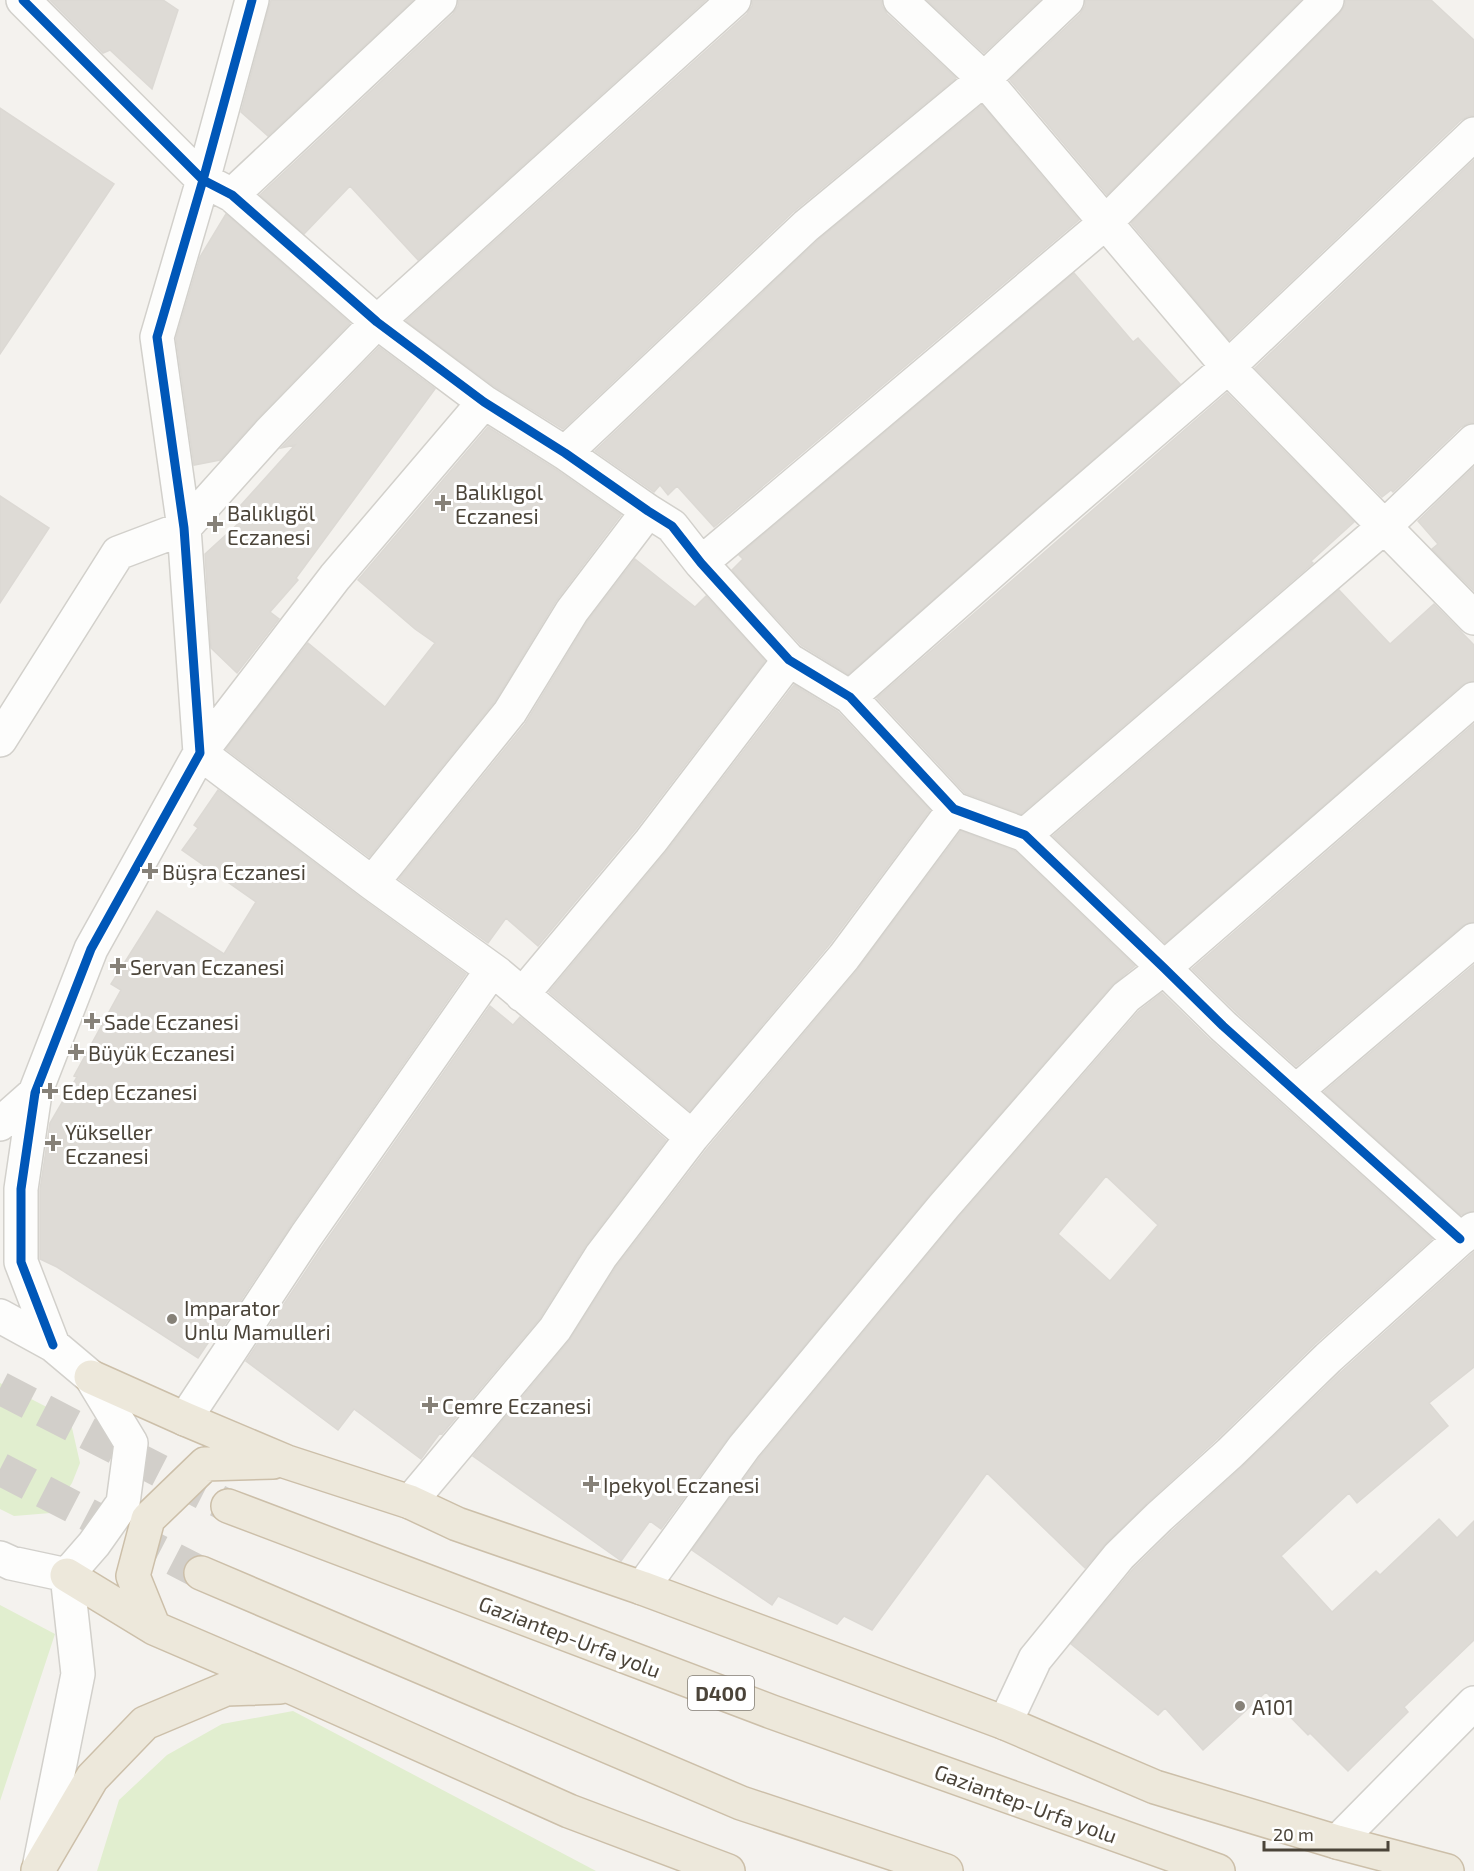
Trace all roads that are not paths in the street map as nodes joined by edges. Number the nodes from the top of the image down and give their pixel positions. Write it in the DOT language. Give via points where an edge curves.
graph roads {
  1 [pos="23,0"];
  2 [pos="252,0"];
  3 [pos="440,0"];
  4 [pos="734,0"];
  5 [pos="900,0"];
  6 [pos="1067,0"];
  7 [pos="1327,0"];
  8 [pos="984,79"];
  9 [pos="1474,134"];
  10 [pos="218,187"];
  11 [pos="1105,223"];
  12 [pos="376,322"];
  13 [pos="1228,368"];
  14 [pos="484,402"];
  15 [pos="1474,441"];
  16 [pos="565,453"];
  17 [pos="648,511"];
  18 [pos="1385,526"];
  19 [pos="184,528"];
  20 [pos="701,563"];
  21 [pos="1474,618"];
  22 [pos="789,660"];
  23 [pos="850,697"];
  24 [pos="1474,699"];
  25 [pos="0,740"];
  26 [pos="200,753"];
  27 [pos="954,809"];
  28 [pos="1025,835"];
  29 [pos="372,883"];
  30 [pos="1474,940"];
  31 [pos="1164,968"];
  32 [pos="492,970"];
  33 [pos="522,995"];
  34 [pos="1296,1091"];
  35 [pos="35,1093"];
  36 [pos="0,1124"];
  37 [pos="692,1137"];
  38 [pos="1467,1234"];
  39 [pos="0,1316"];
  40 [pos="53,1345"];
  41 [pos="92,1377"];
  42 [pos="185,1419"];
  43 [pos="287,1462"];
  44 [pos="410,1502"];
  45 [pos="228,1506"];
  46 [pos="0,1558"];
  47 [pos="201,1573"];
  48 [pos="67,1575"];
  49 [pos="642,1588"];
  50 [pos="154,1628"];
  51 [pos="289,1686"];
  52 [pos="1474,1703"];
  53 [pos="1005,1723"];
  54 [pos="1337,1842"];
  55 [pos="38,1871"];
  56 [pos="728,1871"];
  57 [pos="946,1871"];
  58 [pos="1218,1871"];
  59 [pos="1447,1871"];
  1 -- 10 [label="street"];
  2 -- 10 [label="street"];
  3 -- 10 [label="street"];
  4 -- 12 [label="street"];
  5 -- 8 [label="street"];
  6 -- 8 [label="street"];
  7 -- 11 [label="street"];
  8 -- 11 [label="street"];
  8 -- 16 [label="street" via="806,226"];
  9 -- 13 [label="street"];
  10 -- 12 [label="street"];
  10 -- 19 [label="street" via="157,337"];
  11 -- 13 [label="street"];
  11 -- 20 [label="street"];
  12 -- 14 [label="street"];
  12 -- 19 [label="street"];
  13 -- 18 [label="street"];
  13 -- 23 [label="street"];
  14 -- 16 [label="street"];
  14 -- 26 [label="street" via="334,577"];
  15 -- 18 [label="street"];
  16 -- 17 [label="street"];
  17 -- 20 [label="street" via="672,526"];
  17 -- 29 [label="street" via="572,611 510,712"];
  18 -- 21 [label="street"];
  18 -- 28 [label="street"];
  19 -- 25 [label="street" via="118,553"];
  19 -- 26 [label="street"];
  20 -- 22 [label="street"];
  22 -- 23 [label="street"];
  22 -- 33 [label="street" via="651,841"];
  23 -- 27 [label="street"];
  24 -- 31 [label="street"];
  26 -- 29 [label="street"];
  26 -- 35 [label="street" via="91,949"];
  27 -- 28 [label="street"];
  27 -- 37 [label="street" via="844,957"];
  28 -- 31 [label="street"];
  29 -- 32 [label="street"];
  30 -- 34 [label="street"];
  31 -- 34 [label="street"];
  31 -- 49 [label="street" via="1126,998 937,1215 744,1447"];
  32 -- 33 [label="street"];
  32 -- 42 [label="street" via="306,1236"];
  33 -- 37 [label="street"];
  34 -- 38 [label="street"];
  35 -- 36 [label="street"];
  35 -- 40 [label="street" via="21,1189 21,1262"];
  37 -- 44 [label="street" via="601,1256 555,1329"];
  38 -- 53 [label="street" via="1328,1358 1119,1556 1035,1659"];
  39 -- 40 [label="street"];
  40 -- 41 [label="street"];
  41 -- 42 [label="highway"];
  41 -- 48 [label="street" via="131,1443 123,1503"];
  42 -- 43 [label="highway"];
  43 -- 44 [label="highway"];
  43 -- 50 [label="highway" via="204,1464 148,1519 132,1576"];
  44 -- 49 [label="highway" via="457,1524"];
  45 -- 58 [label="highway, Gaziantep-Urfa yolu / D400" via="772,1712"];
  46 -- 48 [label="street"];
  47 -- 57 [label="highway" via="741,1803"];
  48 -- 50 [label="highway"];
  48 -- 55 [label="street" via="78,1674"];
  49 -- 53 [label="highway"];
  50 -- 51 [label="highway"];
  51 -- 55 [label="highway" via="226,1689 145,1723 92,1778"];
  51 -- 56 [label="highway" via="569,1811"];
  52 -- 54 [label="street"];
  53 -- 54 [label="highway" via="1155,1787"];
  54 -- 59 [label="highway"];
}
